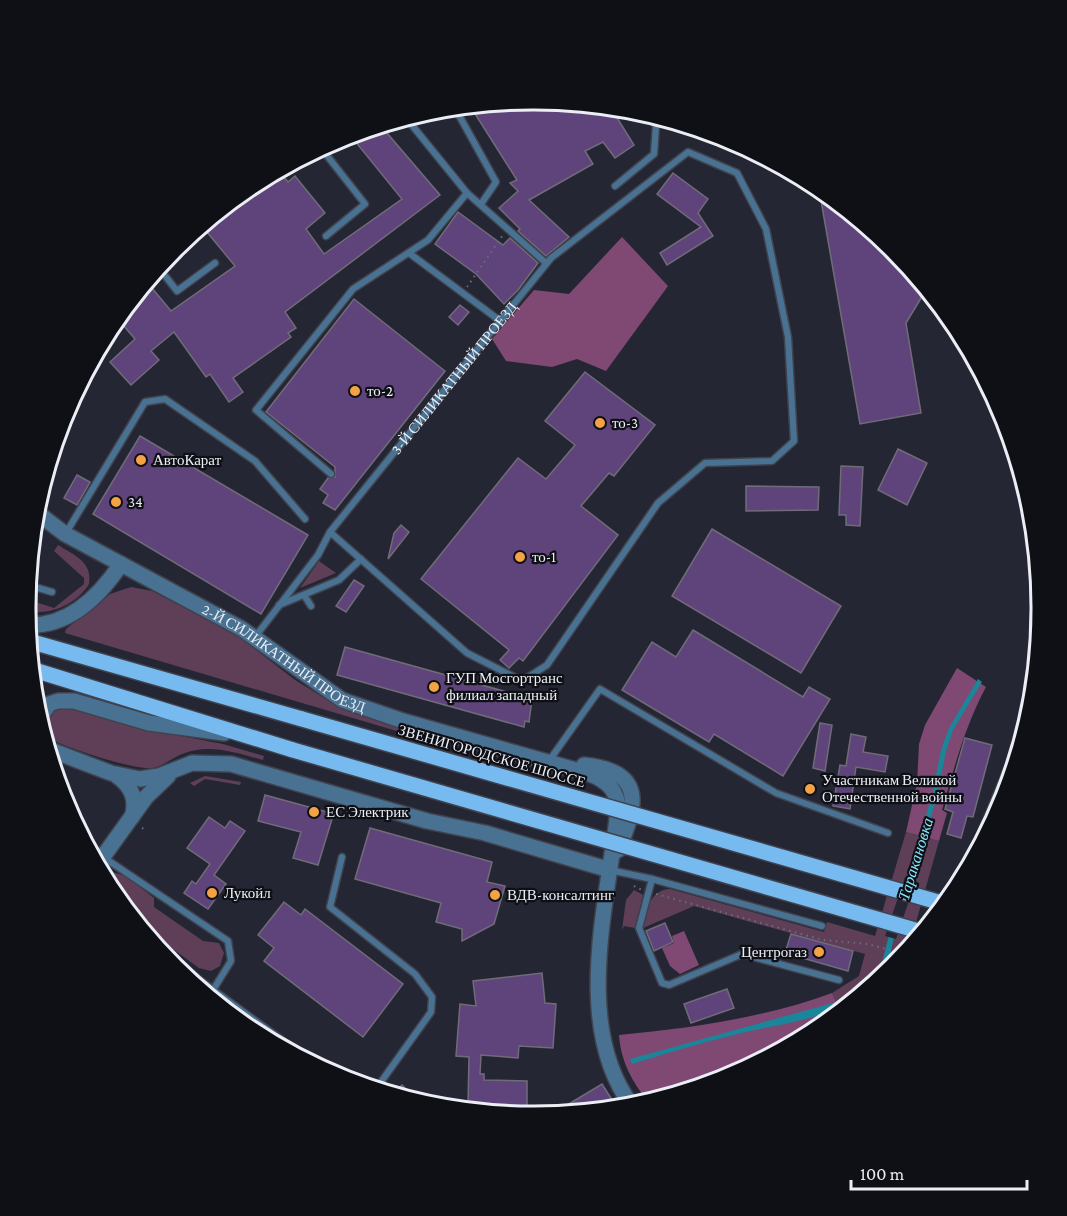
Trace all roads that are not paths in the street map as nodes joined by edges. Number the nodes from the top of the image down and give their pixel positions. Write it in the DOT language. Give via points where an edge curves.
graph roads {
  1 [pos="460,116"];
  2 [pos="412,125"];
  3 [pos="656,126"];
  4 [pos="327,156"];
  5 [pos="615,186"];
  6 [pos="467,193"];
  7 [pos="481,204"];
  8 [pos="326,236"];
  9 [pos="409,254"];
  10 [pos="215,263"];
  11 [pos="546,263"];
  12 [pos="164,275"];
  13 [pos="499,320"];
  14 [pos="331,474"];
  15 [pos="45,518"];
  16 [pos="305,519"];
  17 [pos="330,532"];
  18 [pos="65,534"];
  19 [pos="361,559"];
  20 [pos="121,564"];
  21 [pos="37,588"];
  22 [pos="52,592"];
  23 [pos="304,595"];
  24 [pos="278,605"];
  25 [pos="311,606"];
  26 [pos="37,625"];
  27 [pos="255,638"];
  28 [pos="37,643"];
  29 [pos="40,671"];
  30 [pos="47,708"];
  31 [pos="268,742"];
  32 [pos="58,753"];
  33 [pos="549,762"];
  34 [pos="175,770"];
  35 [pos="111,773"];
  36 [pos="139,825"];
  37 [pos="888,833"];
  38 [pos="342,857"];
  39 [pos="103,858"];
  40 [pos="109,867"];
  41 [pos="609,870"];
  42 [pos="652,879"];
  43 [pos="935,901"];
  44 [pos="822,926"];
  45 [pos="913,929"];
  46 [pos="839,980"];
  47 [pos="214,989"];
  48 [pos="381,1081"];
  49 [pos="626,1097"];
  1 -- 7 [label="lane" via="496,182"];
  2 -- 6 [label="lane"];
  3 -- 5 [label="lane" via="654,154"];
  4 -- 8 [label="lane" via="365,204"];
  6 -- 7 [label="lane"];
  6 -- 9 [label="lane" via="428,240"];
  7 -- 11 [label="lane"];
  9 -- 13 [label="lane"];
  9 -- 14 [label="lane" via="353,289 256,410"];
  10 -- 12 [label="lane" via="177,291"];
  11 -- 13 [label="lane, 3-Й СИЛИКАТНЫЙ ПРОЕЗД"];
  11 -- 19 [label="lane, 3-Й СИЛИКАТНЫЙ ПРОЕЗД" via="688,152 736,174 766,230 788,337 795,441 772,461 705,463 658,503 547,666 522,681 467,653"];
  13 -- 17 [label="lane, 3-Й СИЛИКАТНЫЙ ПРОЕЗД"];
  15 -- 18 [label="street, 2-Й СИЛИКАТНЫЙ ПРОЕЗД"];
  16 -- 18 [label="lane" via="255,461 165,399 145,402"];
  17 -- 19 [label="lane"];
  17 -- 24 [label="lane, 3-Й СИЛИКАТНЫЙ ПРОЕЗД" via="318,555"];
  18 -- 20 [label="street, 2-Й СИЛИКАТНЫЙ ПРОЕЗД"];
  19 -- 23 [label="lane" via="339,580"];
  20 -- 26 [label="street" via="95,596 64,620"];
  20 -- 27 [label="street, 2-Й СИЛИКАТНЫЙ ПРОЕЗД"];
  21 -- 22 [label="lane"];
  23 -- 24 [label="lane"];
  23 -- 25 [label="lane"];
  24 -- 27 [label="lane, 3-Й СИЛИКАТНЫЙ ПРОЕЗД"];
  27 -- 33 [label="street, 2-Й СИЛИКАТНЫЙ ПРОЕЗД" via="327,691 362,709"];
  28 -- 43 [label="main road, ЗВЕНИГОРОДСКОЕ ШОССЕ, bridge"];
  29 -- 31 [label="main road"];
  30 -- 31 [label="street" via="58,701 74,701 149,723"];
  31 -- 45 [label="main road, bridge"];
  32 -- 35 [label="street"];
  33 -- 37 [label="lane" via="600,689 776,794"];
  33 -- 41 [label="street, 2-Й СИЛИКАТНЫЙ ПРОЕЗД" via="601,767 618,775 628,786 633,813"];
  34 -- 35 [label="street" via="140,779"];
  34 -- 36 [label="street" via="146,797"];
  34 -- 41 [label="street" via="203,761 231,764"];
  35 -- 36 [label="street" via="132,792"];
  36 -- 39 [label="street"];
  38 -- 48 [label="lane" via="330,907 415,974 432,997 431,1012"];
  40 -- 47 [label="lane" via="228,941 231,961"];
  41 -- 42 [label="lane"];
  41 -- 49 [label="street, 2-Й СИЛИКАТНЫЙ ПРОЕЗД" via="603,915 600,1017 613,1075"];
  42 -- 44 [label="lane"];
  42 -- 46 [label="lane" via="639,928 662,983 669,985 742,954"];
}
